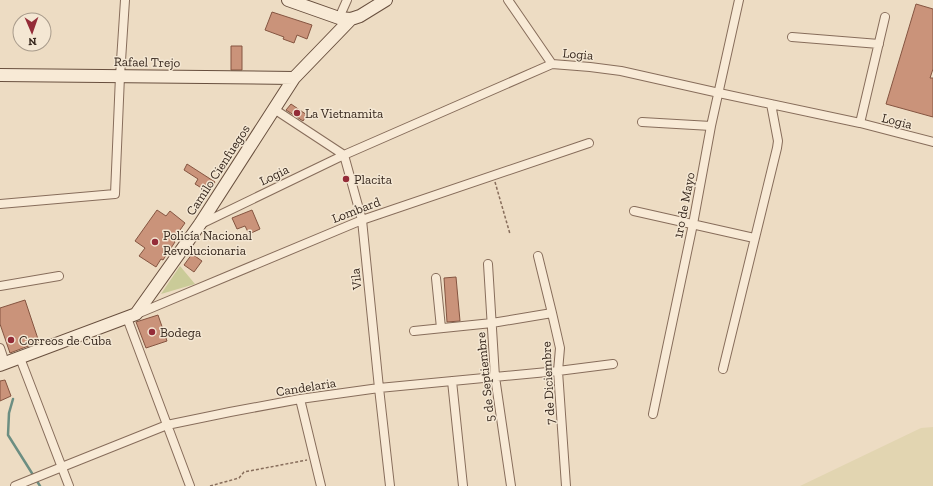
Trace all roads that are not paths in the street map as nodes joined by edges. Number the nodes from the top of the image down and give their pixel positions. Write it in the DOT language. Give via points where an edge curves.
graph roads {
  1 [pos="125,0"];
  2 [pos="288,0"];
  3 [pos="347,0"];
  4 [pos="386,0"];
  5 [pos="508,0"];
  6 [pos="738,0"];
  7 [pos="885,17"];
  8 [pos="345,19"];
  9 [pos="792,37"];
  10 [pos="879,44"];
  11 [pos="552,64"];
  12 [pos="0,76"];
  13 [pos="120,76"];
  14 [pos="294,78"];
  15 [pos="719,93"];
  16 [pos="771,104"];
  17 [pos="274,109"];
  18 [pos="642,122"];
  19 [pos="860,123"];
  20 [pos="711,126"];
  21 [pos="933,142"];
  22 [pos="589,143"];
  23 [pos="344,155"];
  24 [pos="0,204"];
  25 [pos="634,211"];
  26 [pos="362,220"];
  27 [pos="200,224"];
  28 [pos="693,224"];
  29 [pos="754,238"];
  30 [pos="538,256"];
  31 [pos="488,264"];
  32 [pos="59,276"];
  33 [pos="436,278"];
  34 [pos="0,286"];
  35 [pos="552,314"];
  36 [pos="132,316"];
  37 [pos="492,323"];
  38 [pos="441,328"];
  39 [pos="414,331"];
  40 [pos="0,348"];
  41 [pos="20,358"];
  42 [pos="2,364"];
  43 [pos="613,364"];
  44 [pos="723,369"];
  45 [pos="558,371"];
  46 [pos="495,377"];
  47 [pos="452,381"];
  48 [pos="379,388"];
  49 [pos="300,399"];
  50 [pos="653,414"];
  51 [pos="167,425"];
  52 [pos="62,467"];
  53 [pos="15,486"];
  54 [pos="69,486"];
  55 [pos="190,486"];
  56 [pos="322,486"];
  57 [pos="390,486"];
  58 [pos="463,486"];
  59 [pos="511,486"];
  60 [pos="566,486"];
  1 -- 13 [label="street"];
  2 -- 8 [label="main road"];
  3 -- 8 [label="street"];
  4 -- 8 [label="main road, Camilo Cienfuegos" via="360,16"];
  5 -- 11 [label="street"];
  6 -- 15 [label="street, 1ro de Mayo"];
  7 -- 10 [label="street"];
  8 -- 14 [label="main road, Camilo Cienfuegos"];
  9 -- 10 [label="street"];
  10 -- 19 [label="street"];
  11 -- 15 [label="street, Logia" via="621,71"];
  11 -- 23 [label="street, Logia"];
  12 -- 13 [label="main road, Rafael Trejo"];
  13 -- 14 [label="main road, Rafael Trejo"];
  13 -- 24 [label="street" via="115,194"];
  14 -- 17 [label="main road, Camilo Cienfuegos"];
  15 -- 16 [label="street, Logia"];
  15 -- 20 [label="street, 1ro de Mayo"];
  16 -- 19 [label="street, Logia"];
  16 -- 29 [label="street" via="778,141"];
  17 -- 23 [label="street"];
  17 -- 27 [label="main road, Camilo Cienfuegos"];
  18 -- 20 [label="street"];
  19 -- 21 [label="street, Logia"];
  20 -- 28 [label="street, 1ro de Mayo"];
  22 -- 26 [label="street, Lombard"];
  23 -- 26 [label="street, Vila"];
  23 -- 27 [label="street, Logia"];
  25 -- 28 [label="street"];
  26 -- 36 [label="street, Lombard"];
  26 -- 48 [label="street, Vila"];
  27 -- 36 [label="main road, Camilo Cienfuegos"];
  28 -- 29 [label="street"];
  28 -- 50 [label="street, 1ro de Mayo"];
  29 -- 44 [label="street"];
  30 -- 35 [label="street, 7 de Diciembre"];
  31 -- 37 [label="street, 5 de Septiembre"];
  32 -- 34 [label="street"];
  33 -- 38 [label="street"];
  35 -- 37 [label="street"];
  35 -- 45 [label="street, 7 de Diciembre" via="560,348"];
  36 -- 41 [label="main road"];
  36 -- 51 [label="street"];
  37 -- 38 [label="street"];
  37 -- 46 [label="street, 5 de Septiembre"];
  38 -- 39 [label="street"];
  40 -- 42 [label="street"];
  41 -- 42 [label="main road"];
  41 -- 52 [label="street"];
  43 -- 45 [label="street, Candelaria"];
  45 -- 46 [label="street, Candelaria"];
  45 -- 60 [label="street, 7 de Diciembre"];
  46 -- 47 [label="street, Candelaria"];
  46 -- 59 [label="street, 5 de Septiembre"];
  47 -- 48 [label="street, Candelaria"];
  47 -- 58 [label="street"];
  48 -- 49 [label="street, Candelaria"];
  48 -- 57 [label="street, Vila"];
  49 -- 51 [label="street, Candelaria"];
  49 -- 56 [label="street"];
  51 -- 52 [label="street, Candelaria"];
  51 -- 55 [label="street"];
  52 -- 53 [label="street, Candelaria"];
  52 -- 54 [label="street"];
}
